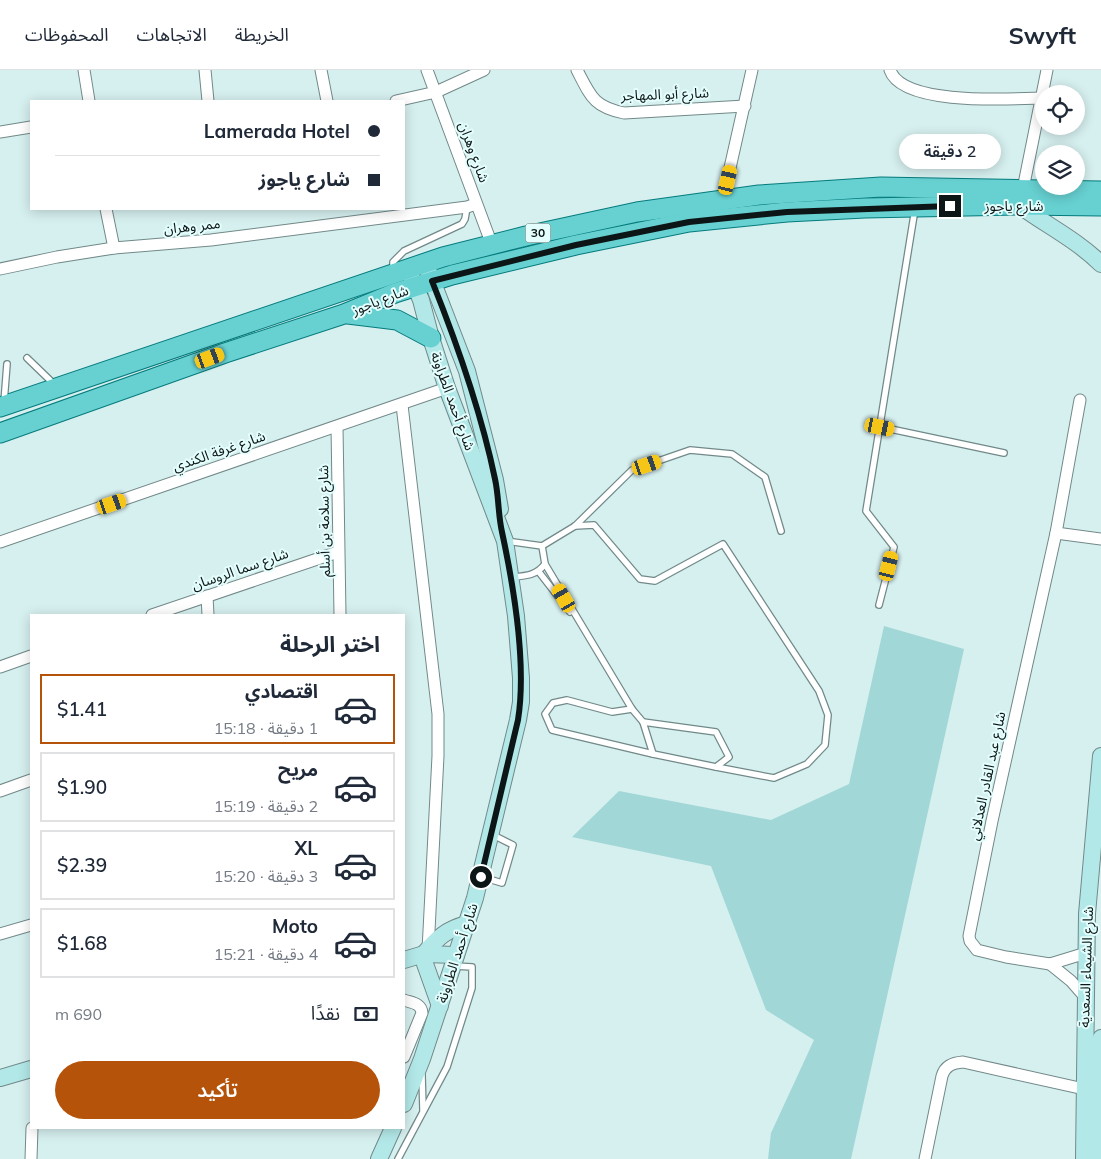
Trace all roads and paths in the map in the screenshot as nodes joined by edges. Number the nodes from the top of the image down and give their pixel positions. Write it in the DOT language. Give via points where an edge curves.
graph roads {
  1 [pos="84,70"];
  2 [pos="205,70"];
  3 [pos="321,70"];
  4 [pos="427,70"];
  5 [pos="484,70"];
  6 [pos="577,70"];
  7 [pos="752,70"];
  8 [pos="890,70"];
  9 [pos="1047,70"];
  10 [pos="1044,85"];
  11 [pos="436,92"];
  12 [pos="1035,98"];
  13 [pos="89,100"];
  14 [pos="208,100"];
  15 [pos="327,100"];
  16 [pos="400,100"];
  17 [pos="745,106"];
  18 [pos="30,127"];
  19 [pos="1035,131"];
  20 [pos="0,132"];
  21 [pos="1101,191"];
  22 [pos="1021,197"];
  23 [pos="723,199"];
  24 [pos="472,205"];
  25 [pos="915,206"];
  26 [pos="1101,206"];
  27 [pos="106,210"];
  28 [pos="492,245"];
  29 [pos="114,248"];
  30 [pos="1101,264"];
  31 [pos="409,268"];
  32 [pos="0,269"];
  33 [pos="423,284"];
  34 [pos="344,314"];
  35 [pos="431,338"];
  36 [pos="27,358"];
  37 [pos="7,364"];
  38 [pos="58,388"];
  39 [pos="447,388"];
  40 [pos="1080,400"];
  41 [pos="402,405"];
  42 [pos="2,407"];
  43 [pos="338,427"];
  44 [pos="880,427"];
  45 [pos="0,433"];
  46 [pos="1004,453"];
  47 [pos="575,526"];
  48 [pos="781,531"];
  49 [pos="1056,533"];
  50 [pos="503,536"];
  51 [pos="1101,539"];
  52 [pos="0,542"];
  53 [pos="542,546"];
  54 [pos="338,552"];
  55 [pos="545,564"];
  56 [pos="538,572"];
  57 [pos="511,577"];
  58 [pos="208,596"];
  59 [pos="879,605"];
  60 [pos="155,614"];
  61 [pos="208,614"];
  62 [pos="340,614"];
  63 [pos="584,631"];
  64 [pos="30,656"];
  65 [pos="0,667"];
  66 [pos="632,709"];
  67 [pos="643,722"];
  68 [pos="653,754"];
  69 [pos="1101,756"];
  70 [pos="716,767"];
  71 [pos="30,780"];
  72 [pos="1099,786"];
  73 [pos="0,791"];
  74 [pos="1097,832"];
  75 [pos="491,834"];
  76 [pos="481,877"];
  77 [pos="467,924"];
  78 [pos="30,925"];
  79 [pos="0,934"];
  80 [pos="1086,953"];
  81 [pos="419,956"];
  82 [pos="454,960"];
  83 [pos="1050,964"];
  84 [pos="1085,997"];
  85 [pos="405,1000"];
  86 [pos="440,1006"];
  87 [pos="1101,1039"];
  88 [pos="405,1055"];
  89 [pos="422,1059"];
  90 [pos="30,1069"];
  91 [pos="0,1078"];
  92 [pos="1084,1089"];
  93 [pos="405,1102"];
  94 [pos="423,1110"];
  95 [pos="32,1129"];
  96 [pos="393,1129"];
  97 [pos="31,1159"];
  98 [pos="379,1159"];
  99 [pos="398,1159"];
  100 [pos="925,1159"];
  101 [pos="1084,1159"];
  102 [pos="1097,1159"];
  1 -- 13 [label="street"];
  2 -- 14 [label="street"];
  3 -- 15 [label="street"];
  4 -- 11 [label="street, شارع وهران"];
  5 -- 11 [label="street"];
  6 -- 17 [label="street, شارع أبو المهاجر" via="596,102 608,110 624,113"];
  7 -- 17 [label="street"];
  8 -- 12 [label="street" via="903,86 918,92 968,98"];
  9 -- 10 [label="street"];
  11 -- 16 [label="street"];
  11 -- 24 [label="street, شارع وهران"];
  17 -- 23 [label="street"];
  18 -- 20 [label="street"];
  19 -- 22 [label="street"];
  21 -- 22 [label="main road, شارع ياجوز / 30"];
  22 -- 23 [label="main road, شارع ياجوز / 30" via="881,187"];
  22 -- 25 [label="main road, شارع ياجوز / 30"];
  22 -- 26 [label="main road, شارع ياجوز / 30"];
  22 -- 30 [label="street"];
  23 -- 28 [label="main road, شارع ياجوز / 30" via="637,212"];
  24 -- 28 [label="street, شارع وهران"];
  24 -- 29 [label="street, ممر وهران" via="211,240"];
  24 -- 31 [label="lane" via="462,224 404,251 393,262"];
  25 -- 33 [label="main road, شارع ياجوز / 30" via="787,212 689,222 576,245"];
  25 -- 44 [label="lane"];
  27 -- 29 [label="street"];
  28 -- 31 [label="main road, شارع ياجوز / 30"];
  29 -- 32 [label="street, ممر وهران"];
  31 -- 33 [label="street, شارع أحمد الطراونة"];
  31 -- 38 [label="main road, شارع ياجوز / 30"];
  33 -- 34 [label="main road, شارع ياجوز / 30"];
  33 -- 35 [label="street, شارع أحمد الطراونة" via="421,300"];
  33 -- 50 [label="street, شارع أحمد الطراونة" via="467,372 496,480"];
  34 -- 35 [label="main road" via="397,320"];
  34 -- 45 [label="main road, شارع ياجوز / 30"];
  35 -- 39 [label="street, شارع أحمد الطراونة"];
  36 -- 38 [label="lane"];
  37 -- 42 [label="lane"];
  38 -- 42 [label="main road, شارع ياجوز / 30"];
  39 -- 41 [label="street, شارع غرفة الكندي"];
  39 -- 50 [label="street, شارع أحمد الطراونة"];
  40 -- 49 [label="street, شارع عبد القادر العدلاني"];
  41 -- 43 [label="street, شارع غرفة الكندي"];
  41 -- 81 [label="street" via="438,714 438,756"];
  43 -- 52 [label="street, شارع غرفة الكندي"];
  43 -- 54 [label="street, شارع سلامة بن أسلم"];
  44 -- 46 [label="lane"];
  44 -- 59 [label="lane" via="866,510 894,547"];
  47 -- 48 [label="lane" via="632,470 690,450 732,454 765,477"];
  47 -- 53 [label="lane"];
  47 -- 70 [label="lane" via="594,525 640,578 655,581 723,544 819,691 828,715 825,745 807,764 774,778"];
  49 -- 51 [label="street"];
  49 -- 83 [label="street, شارع عبد القادر العدلاني" via="969,932 970,941 977,950"];
  50 -- 53 [label="lane"];
  50 -- 57 [label="street, شارع أحمد الطراونة"];
  53 -- 55 [label="lane"];
  54 -- 58 [label="street, شارع سما الروسان"];
  54 -- 62 [label="street, شارع سلامة بن أسلم"];
  55 -- 56 [label="lane"];
  55 -- 63 [label="lane"];
  56 -- 57 [label="lane"];
  56 -- 63 [label="lane"];
  57 -- 75 [label="street, شارع أحمد الطراونة" via="521,702"];
  58 -- 60 [label="street, شارع سما الروسان"];
  58 -- 61 [label="street"];
  63 -- 66 [label="lane"];
  64 -- 65 [label="street"];
  66 -- 67 [label="lane"];
  66 -- 68 [label="lane" via="612,712 567,700 553,703 545,714 552,730"];
  67 -- 68 [label="lane"];
  67 -- 70 [label="lane" via="716,732 730,757"];
  68 -- 70 [label="lane"];
  69 -- 72 [label="street, شارع الشيماء السعدية"];
  71 -- 73 [label="street"];
  72 -- 74 [label="street, شارع الشيماء السعدية"];
  74 -- 80 [label="street, شارع الشيماء السعدية"];
  75 -- 76 [label="street, شارع أحمد الطراونة"];
  75 -- 76 [label="lane" via="513,845 502,883"];
  76 -- 77 [label="street, شارع أحمد الطراونة"];
  77 -- 81 [label="street" via="448,931"];
  77 -- 82 [label="street, شارع أحمد الطراونة"];
  78 -- 79 [label="street"];
  80 -- 83 [label="street, شارع عبد القادر العدلاني"];
  80 -- 84 [label="street, شارع الشيماء السعدية"];
  81 -- 82 [label="street"];
  81 -- 86 [label="street"];
  82 -- 86 [label="street, شارع أحمد الطراونة"];
  82 -- 94 [label="lane" via="472,967 472,988 447,1067"];
  83 -- 84 [label="street"];
  84 -- 92 [label="street, شارع الشيماء السعدية"];
  85 -- 88 [label="street" via="418,1005 422,1013"];
  86 -- 89 [label="street, شارع أحمد الطراونة"];
  87 -- 102 [label="street"];
  89 -- 93 [label="street, شارع أحمد الطراونة"];
  89 -- 94 [label="lane"];
  90 -- 91 [label="street"];
  92 -- 100 [label="street" via="962,1062 951,1064 942,1076"];
  92 -- 101 [label="street, شارع الشيماء السعدية"];
  94 -- 99 [label="lane"];
  95 -- 97 [label="street"];
  96 -- 98 [label="street"];
}
